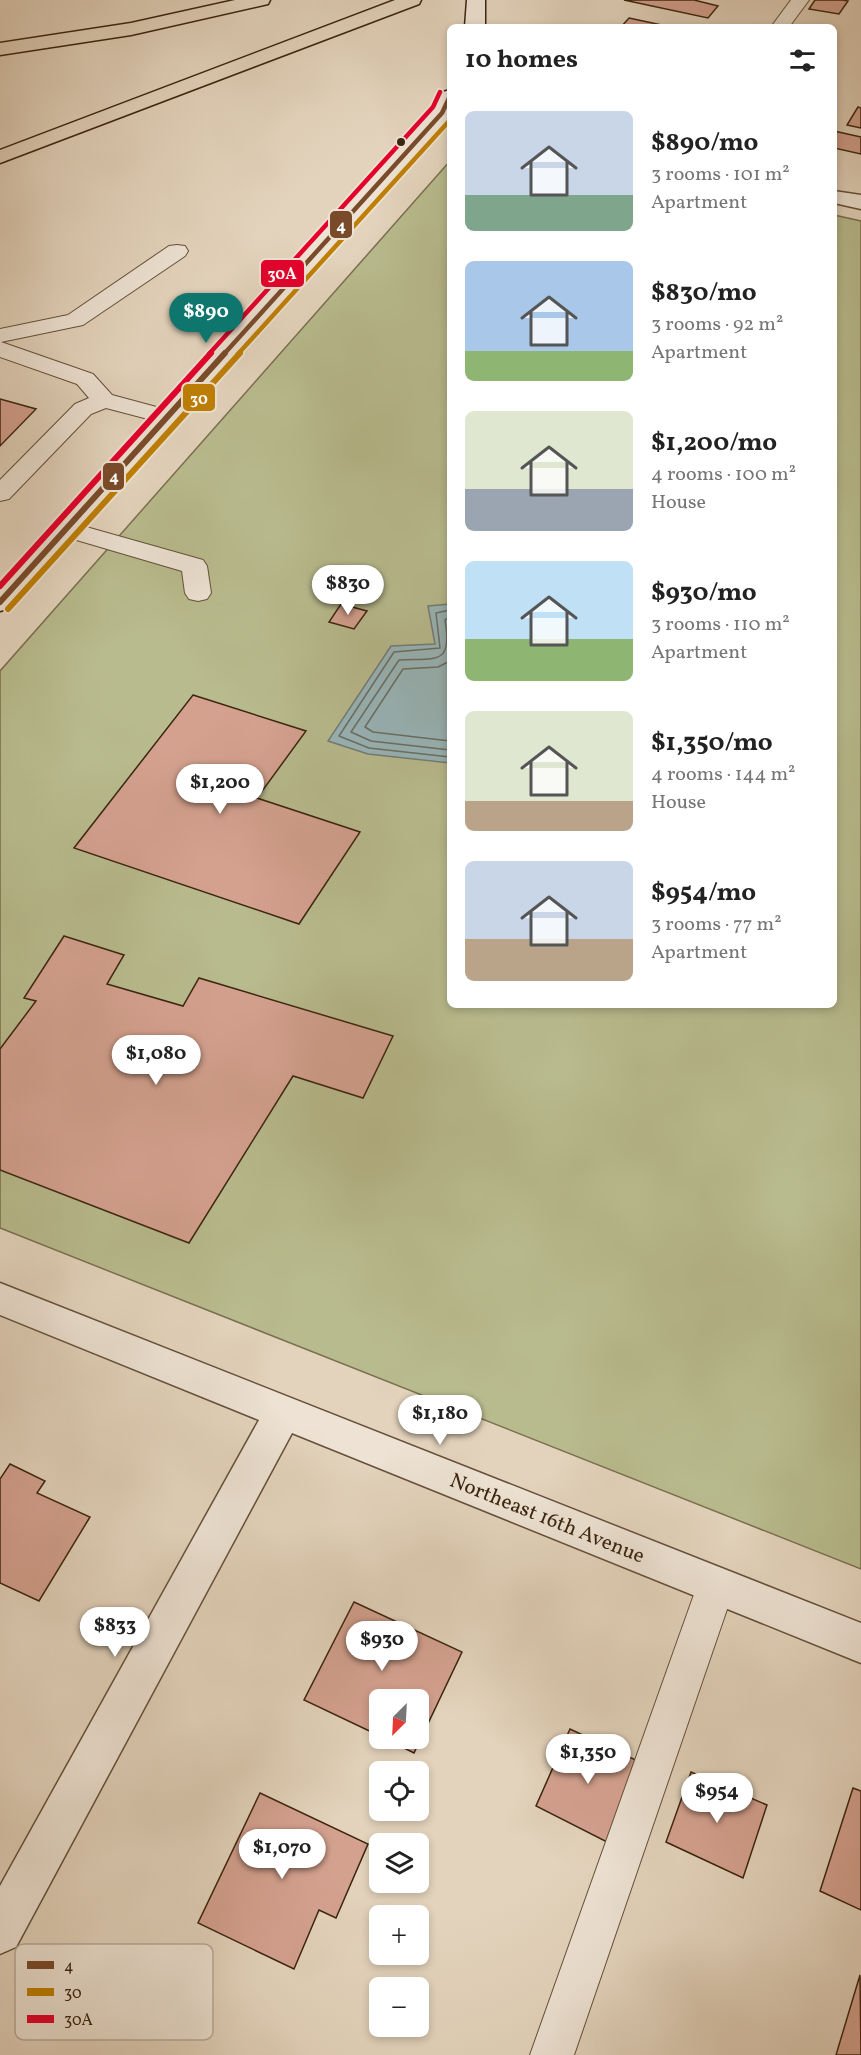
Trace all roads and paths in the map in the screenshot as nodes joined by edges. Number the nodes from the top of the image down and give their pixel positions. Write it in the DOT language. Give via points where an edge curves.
graph roads {
  1 [pos="261,0"];
  2 [pos="412,0"];
  3 [pos="800,0"];
  4 [pos="782,24"];
  5 [pos="0,49"];
  6 [pos="447,108"];
  7 [pos="0,157"];
  8 [pos="837,198"];
  9 [pos="861,202"];
  10 [pos="177,251"];
  11 [pos="0,336"];
  12 [pos="0,349"];
  13 [pos="104,400"];
  14 [pos="168,417"];
  15 [pos="0,494"];
  16 [pos="65,529"];
  17 [pos="198,593"];
  18 [pos="0,602"];
  19 [pos="0,1299"];
  20 [pos="283,1413"];
  21 [pos="716,1586"];
  22 [pos="861,1643"];
  23 [pos="0,1931"];
  24 [pos="552,2055"];
  1 -- 5 [label="highway" via="131,29"];
  2 -- 7 [label="highway"];
  3 -- 4 [label="lane"];
  6 -- 14 [label="street"];
  8 -- 9 [label="street"];
  10 -- 11 [label="lane" via="75,320"];
  12 -- 13 [label="lane" via="85,379"];
  13 -- 14 [label="lane"];
  13 -- 15 [label="lane" via="82,409"];
  14 -- 16 [label="street"];
  16 -- 17 [label="lane" via="194,566"];
  16 -- 18 [label="street"];
  19 -- 20 [label="street, Northeast 16th Avenue"];
  20 -- 21 [label="street, Northeast 16th Avenue"];
  20 -- 23 [label="street"];
  21 -- 22 [label="street, Northeast 16th Avenue"];
  21 -- 24 [label="lane"];
}
